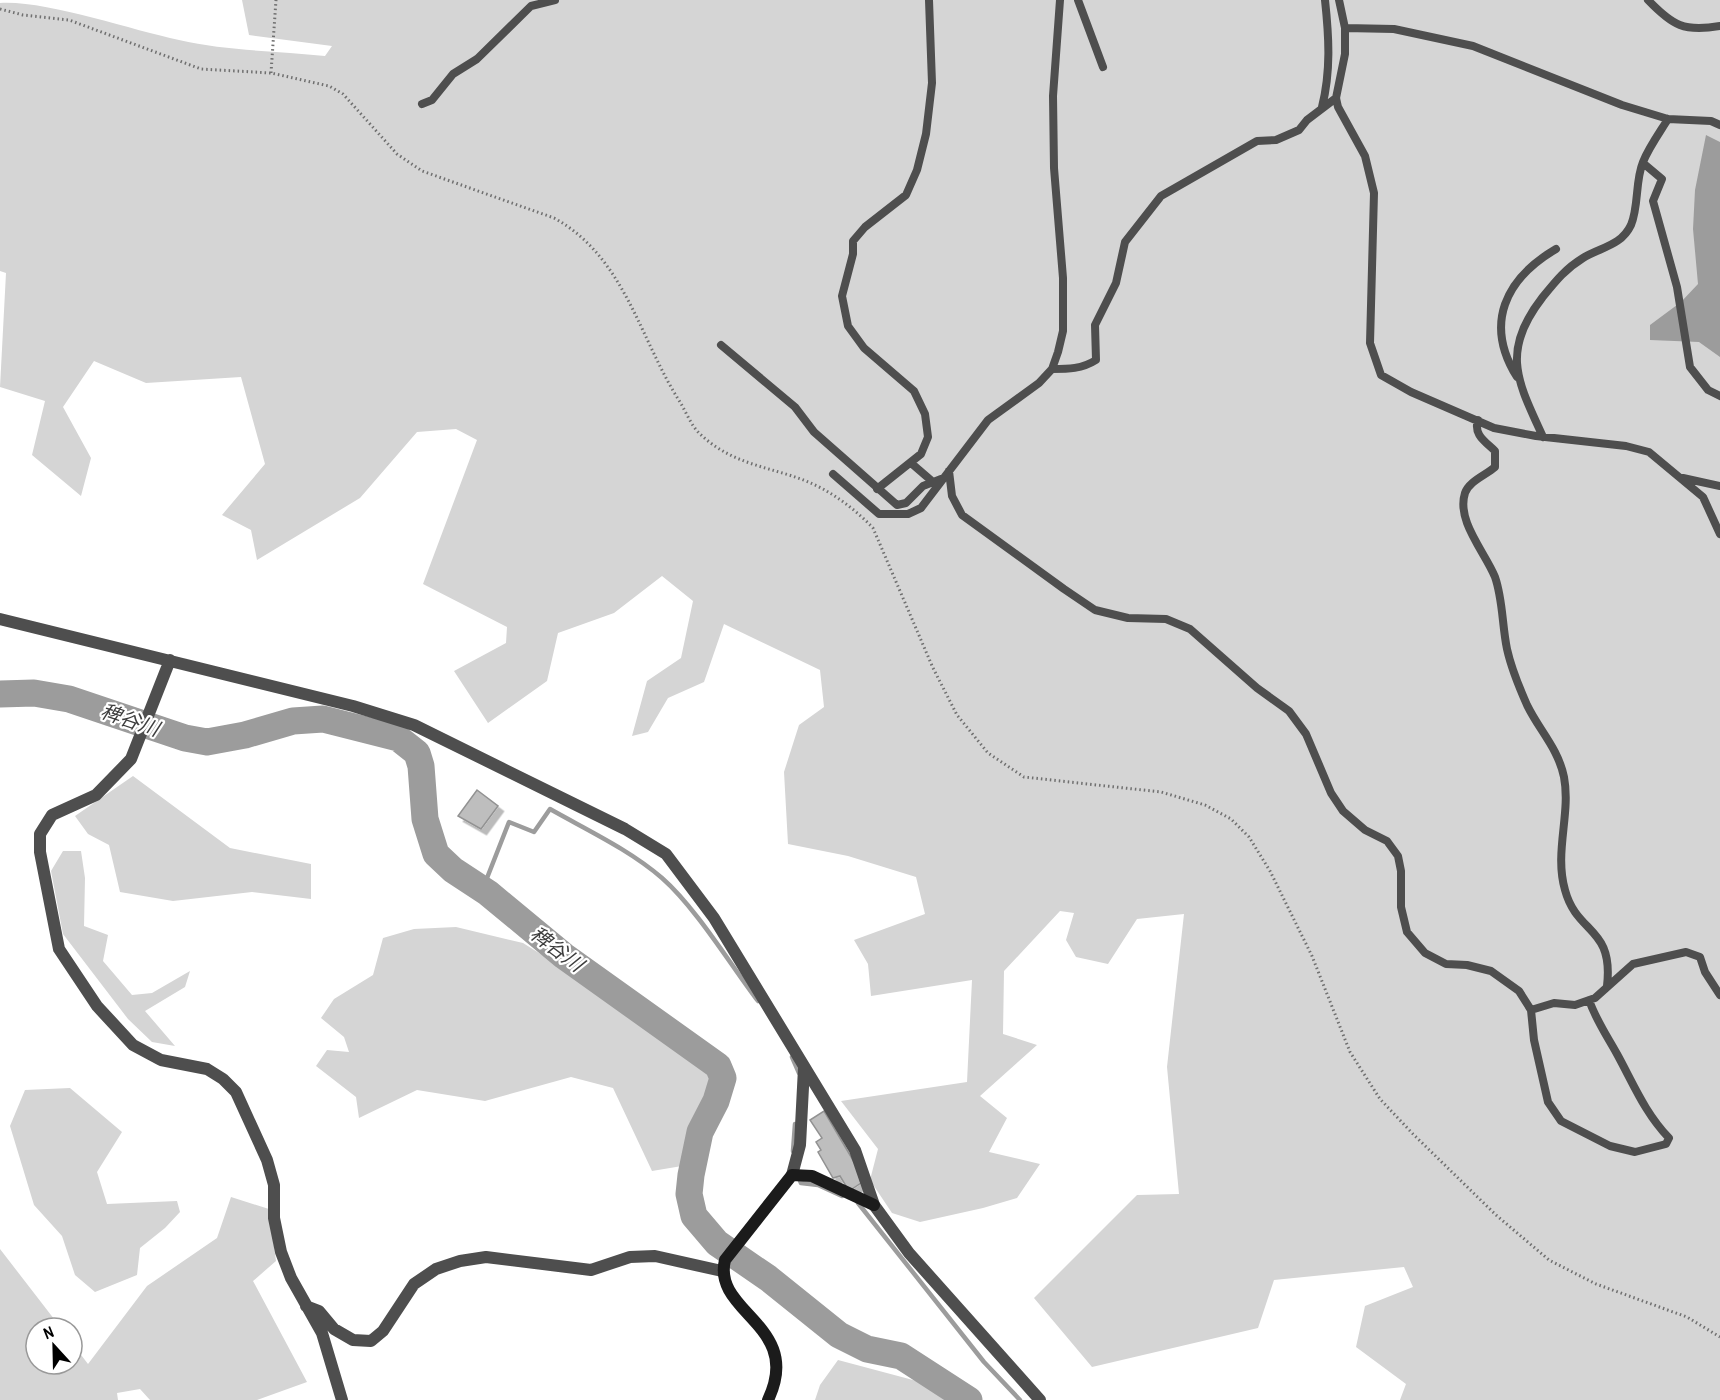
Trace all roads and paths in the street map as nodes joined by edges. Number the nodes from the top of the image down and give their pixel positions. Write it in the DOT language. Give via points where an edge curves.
graph roads {
  1 [pos="276,0"];
  2 [pos="555,0"];
  3 [pos="929,0"];
  4 [pos="1060,0"];
  5 [pos="1078,0"];
  6 [pos="1325,0"];
  7 [pos="1339,0"];
  8 [pos="1648,0"];
  9 [pos="0,9"];
  10 [pos="1720,26"];
  11 [pos="1345,28"];
  12 [pos="1103,67"];
  13 [pos="271,73"];
  14 [pos="1336,98"];
  15 [pos="422,104"];
  16 [pos="1322,107"];
  17 [pos="1668,119"];
  18 [pos="1720,125"];
  19 [pos="1642,163"];
  20 [pos="1556,249"];
  21 [pos="722,345"];
  22 [pos="1052,369"];
  23 [pos="1521,384"];
  24 [pos="1720,396"];
  25 [pos="1479,420"];
  26 [pos="1543,437"];
  27 [pos="911,463"];
  28 [pos="949,471"];
  29 [pos="833,474"];
  30 [pos="1682,477"];
  31 [pos="943,479"];
  32 [pos="933,482"];
  33 [pos="1720,486"];
  34 [pos="877,489"];
  35 [pos="1720,534"];
  36 [pos="0,619"];
  37 [pos="170,660"];
  38 [pos="1607,986"];
  39 [pos="1720,995"];
  40 [pos="1589,1000"];
  41 [pos="1531,1010"];
  42 [pos="804,1068"];
  43 [pos="792,1175"];
  44 [pos="874,1205"];
  45 [pos="724,1266"];
  46 [pos="306,1305"];
  47 [pos="1720,1337"];
  48 [pos="342,1400"];
  49 [pos="768,1400"];
  50 [pos="1040,1400"];
  1 -- 13 [label="path"];
  2 -- 15 [label="lane" via="531,6 477,58 453,74 432,100"];
  3 -- 27 [label="lane" via="932,83 917,170 906,195 865,226 853,242 842,296 849,326 864,348 914,391 925,414 928,437 921,454"];
  4 -- 22 [label="lane" via="1053,96 1063,331"];
  5 -- 12 [label="lane"];
  6 -- 16 [label="lane" via="1329,80"];
  7 -- 11 [label="lane"];
  8 -- 10 [label="lane" via="1666,19 1683,28"];
  9 -- 13 [label="path" via="69,20 201,69"];
  11 -- 14 [label="lane" via="1345,54"];
  11 -- 17 [label="lane" via="1394,29 1473,46 1622,105"];
  13 -- 47 [label="path" via="329,86 343,94 397,153 422,171 572,228 618,279 664,378 698,432 727,455 822,488 873,528 957,715 988,753 1024,777 1161,792 1205,805 1231,819 1249,837 1270,871 1312,956 1350,1052 1386,1106 1496,1215 1549,1260 1596,1284 1687,1317"];
  14 -- 16 [label="lane"];
  14 -- 25 [label="lane" via="1365,156 1374,193 1370,342 1381,375"];
  16 -- 22 [label="lane" via="1299,130 1276,140 1257,141 1161,196 1125,242 1116,283 1095,325 1096,360 1070,369"];
  17 -- 18 [label="lane"];
  17 -- 19 [label="lane"];
  19 -- 23 [label="lane" via="1631,225 1615,245 1564,270 1520,334 1516,359"];
  19 -- 24 [label="lane" via="1662,179 1653,201 1677,287 1690,368 1708,390"];
  20 -- 23 [label="lane" via="1532,266 1500,312 1500,340"];
  21 -- 34 [label="lane" via="795,407 814,432"];
  22 -- 28 [label="lane" via="988,420"];
  23 -- 26 [label="lane"];
  25 -- 26 [label="lane" via="1494,428"];
  25 -- 38 [label="lane" via="1478,434 1496,452 1495,467 1465,492 1464,513 1495,579 1507,649 1519,686 1560,760 1564,779 1560,852 1565,892 1577,914 1605,947"];
  26 -- 30 [label="lane" via="1649,452"];
  27 -- 32 [label="lane"];
  27 -- 34 [label="lane"];
  28 -- 31 [label="lane"];
  28 -- 41 [label="lane" via="952,496 962,515 1065,589 1095,610 1128,618 1166,619 1190,629 1289,711 1306,734 1331,793 1343,811 1365,830 1387,841 1398,856 1401,907 1407,932 1425,953 1446,964 1491,971 1519,991"];
  29 -- 31 [label="lane" via="879,514 908,514 921,508"];
  30 -- 33 [label="lane"];
  30 -- 35 [label="lane" via="1703,497"];
  31 -- 32 [label="lane"];
  32 -- 34 [label="lane" via="897,506"];
  36 -- 37 [label="street"];
  37 -- 42 [label="street" via="414,725 625,829 666,854 714,918"];
  37 -- 46 [label="street" via="131,759 96,795 51,815 40,834 59,950 98,1006 133,1045 161,1060 207,1070 236,1092 267,1160 274,1185 274,1218 281,1252"];
  38 -- 39 [label="lane" via="1633,964 1686,952 1700,957"];
  38 -- 40 [label="lane"];
  40 -- 41 [label="lane"];
  40 -- 41 [label="lane" via="1635,1094 1669,1138 1666,1144 1635,1152 1610,1146 1561,1121 1548,1102"];
  42 -- 43 [label="street" via="800,1145"];
  42 -- 44 [label="street" via="855,1150"];
  43 -- 44 [label="main road" via="812,1176"];
  43 -- 45 [label="main road" via="740,1239"];
  44 -- 50 [label="street" via="909,1253"];
  45 -- 46 [label="street" via="655,1256 630,1257 591,1270 486,1257 460,1261 436,1269 414,1284 383,1331 371,1341 353,1340"];
  45 -- 49 [label="main road" via="728,1288 762,1329 776,1355 778,1378"];
  46 -- 48 [label="street" via="322,1333"];
}
